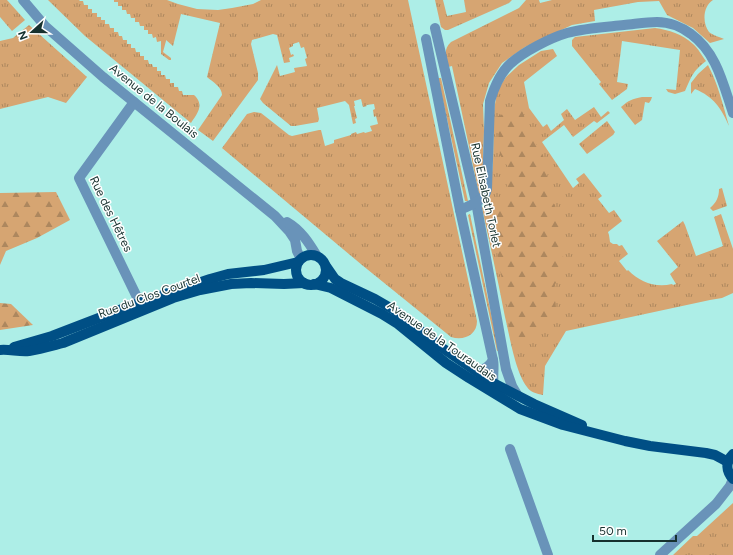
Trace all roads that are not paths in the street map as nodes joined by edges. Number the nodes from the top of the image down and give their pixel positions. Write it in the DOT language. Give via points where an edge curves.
graph roads {
  1 [pos="22,0"];
  2 [pos="435,28"];
  3 [pos="426,39"];
  4 [pos="134,102"];
  5 [pos="733,113"];
  6 [pos="476,202"];
  7 [pos="460,210"];
  8 [pos="275,216"];
  9 [pos="316,256"];
  10 [pos="299,260"];
  11 [pos="326,266"];
  12 [pos="304,283"];
  13 [pos="314,284"];
  14 [pos="139,303"];
  15 [pos="3,349"];
  16 [pos="493,360"];
  17 [pos="454,368"];
  18 [pos="506,369"];
  19 [pos="475,372"];
  20 [pos="493,383"];
  21 [pos="518,396"];
  22 [pos="500,398"];
  23 [pos="600,434"];
  24 [pos="510,449"];
  25 [pos="730,458"];
  26 [pos="733,479"];
  27 [pos="548,555"];
  28 [pos="660,555"];
  1 -- 4 [label="street, Avenue de la Boulais" via="45,26"];
  2 -- 6 [label="street, Rue Elisabeth Torlet"];
  3 -- 7 [label="street"];
  4 -- 8 [label="street, Avenue de la Boulais"];
  4 -- 14 [label="street, Rue des Hêtres" via="79,178"];
  5 -- 6 [label="street" via="715,61 699,40 681,28 658,22 566,33 526,52 504,71 490,101 488,189 482,199"];
  6 -- 7 [label="street"];
  6 -- 18 [label="street, Rue Elisabeth Torlet"];
  7 -- 16 [label="street"];
  8 -- 9 [label="street, Avenue de la Boulais" via="304,236"];
  8 -- 10 [label="street, Avenue de la Boulais" via="296,240"];
  9 -- 10 [label="main road" via="308,255"];
  9 -- 11 [label="main road" via="321,258"];
  10 -- 12 [label="main road" via="297,276"];
  10 -- 14 [label="main road, Rue du Clos Courtel" via="264,270 228,274"];
  11 -- 13 [label="main road" via="324,278"];
  11 -- 19 [label="main road, Avenue de la Touraudais" via="335,279 394,310"];
  12 -- 13 [label="main road"];
  12 -- 15 [label="main road, Rue du Clos Courtel" via="231,284 200,290 63,343 27,351"];
  13 -- 17 [label="main road, Avenue de la Touraudais" via="330,288 382,314"];
  14 -- 15 [label="main road, Rue du Clos Courtel" via="52,336"];
  16 -- 19 [label="street" via="491,364"];
  16 -- 20 [label="street"];
  17 -- 20 [label="street" via="482,382"];
  17 -- 22 [label="main road, Avenue de la Touraudais"];
  18 -- 20 [label="street" via="503,379"];
  18 -- 21 [label="street, Rue Elisabeth Torlet"];
  19 -- 20 [label="main road, Avenue de la Touraudais"];
  20 -- 21 [label="main road, Avenue de la Touraudais"];
  20 -- 22 [label="street"];
  21 -- 23 [label="main road, Avenue de la Touraudais"];
  22 -- 23 [label="main road, Avenue de la Touraudais" via="520,409 563,425"];
  23 -- 25 [label="main road, Avenue de la Touraudais" via="639,444"];
  24 -- 27 [label="street"];
  25 -- 26 [label="main road" via="727,466"];
  26 -- 28 [label="street" via="716,504"];
}
